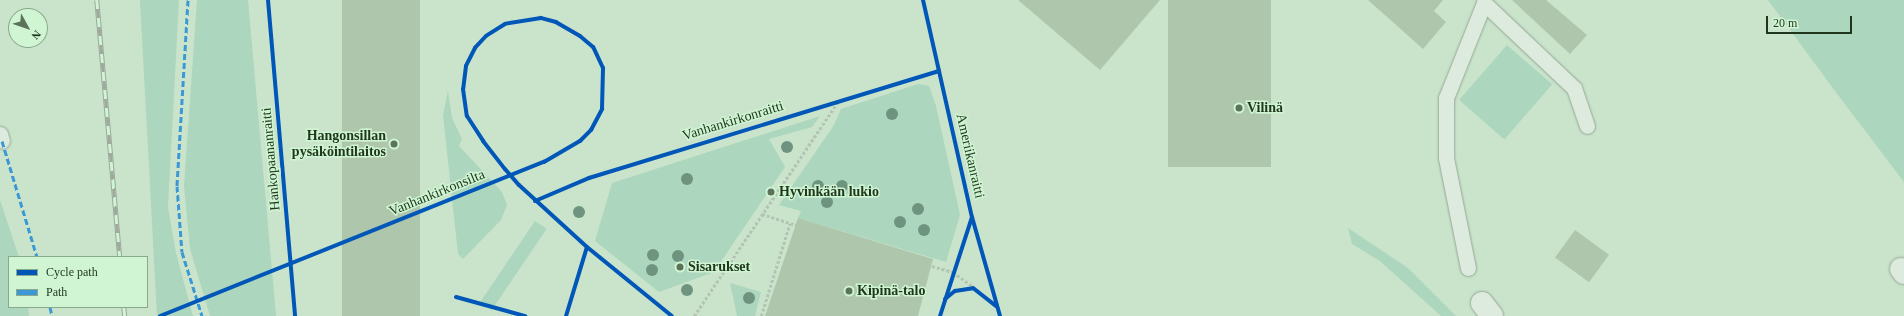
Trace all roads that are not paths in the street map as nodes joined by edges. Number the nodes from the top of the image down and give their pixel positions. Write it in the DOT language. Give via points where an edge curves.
graph roads {
  1 [pos="1587,126"];
  2 [pos="1468,268"];
  1 -- 2 [label="lane" via="1574,88 1484,3 1446,98 1446,158"];
}
